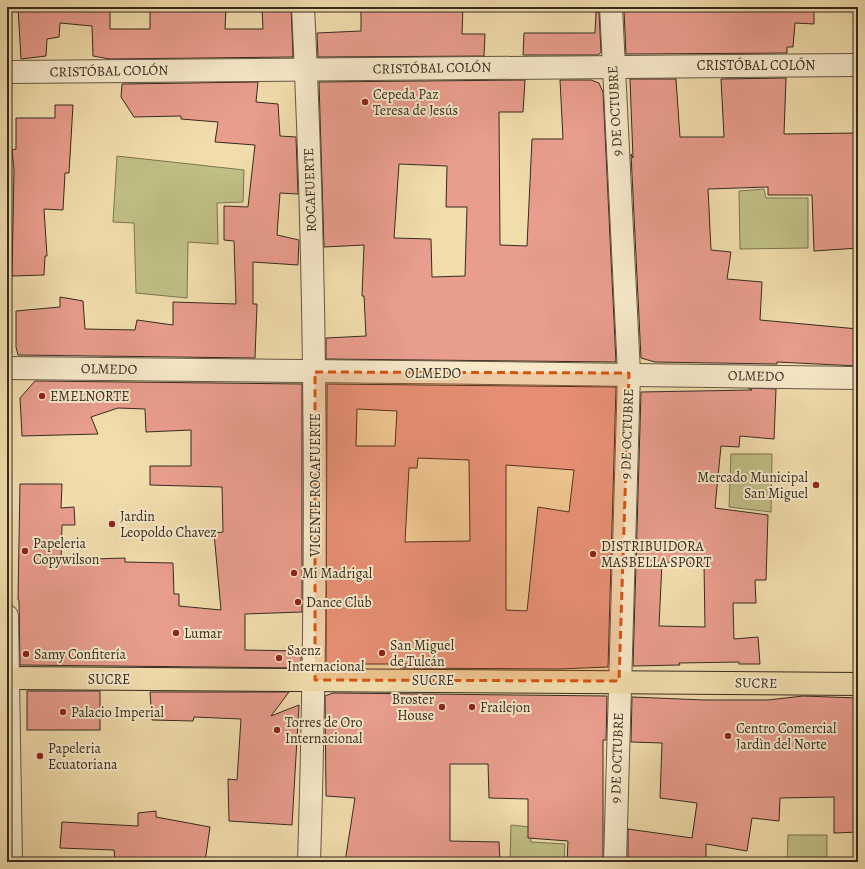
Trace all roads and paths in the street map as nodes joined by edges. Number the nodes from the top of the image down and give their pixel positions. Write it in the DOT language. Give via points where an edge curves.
graph roads {
  1 [pos="303,7"];
  2 [pos="611,7"];
  3 [pos="858,65"];
  4 [pos="613,66"];
  5 [pos="306,70"];
  6 [pos="7,72"];
  7 [pos="7,368"];
  8 [pos="315,372"];
  9 [pos="629,373"];
  10 [pos="858,378"];
  11 [pos="7,616"];
  12 [pos="7,678"];
  13 [pos="315,680"];
  14 [pos="620,681"];
  15 [pos="858,684"];
  16 [pos="11,862"];
  17 [pos="309,862"];
  18 [pos="615,862"];
  1 -- 5 [label="street, ROCAFUERTE"];
  2 -- 4 [label="street, 9 DE OCTUBRE"];
  3 -- 4 [label="street, CRISTÓBAL COLÓN"];
  4 -- 5 [label="street, CRISTÓBAL COLÓN"];
  4 -- 9 [label="street, 9 DE OCTUBRE"];
  5 -- 6 [label="street, CRISTÓBAL COLÓN"];
  5 -- 8 [label="street, ROCAFUERTE"];
  7 -- 8 [label="street, OLMEDO"];
  8 -- 9 [label="street, OLMEDO"];
  8 -- 13 [label="street, VICENTE ROCAFUERTE"];
  9 -- 10 [label="street, OLMEDO"];
  9 -- 14 [label="street, 9 DE OCTUBRE"];
  11 -- 12 [label="street"];
  12 -- 13 [label="main road, SUCRE"];
  12 -- 16 [label="street"];
  13 -- 14 [label="main road, SUCRE"];
  13 -- 17 [label="street, VICENTE ROCAFUERTE"];
  14 -- 15 [label="main road, SUCRE"];
  14 -- 18 [label="street, 9 DE OCTUBRE"];
}
